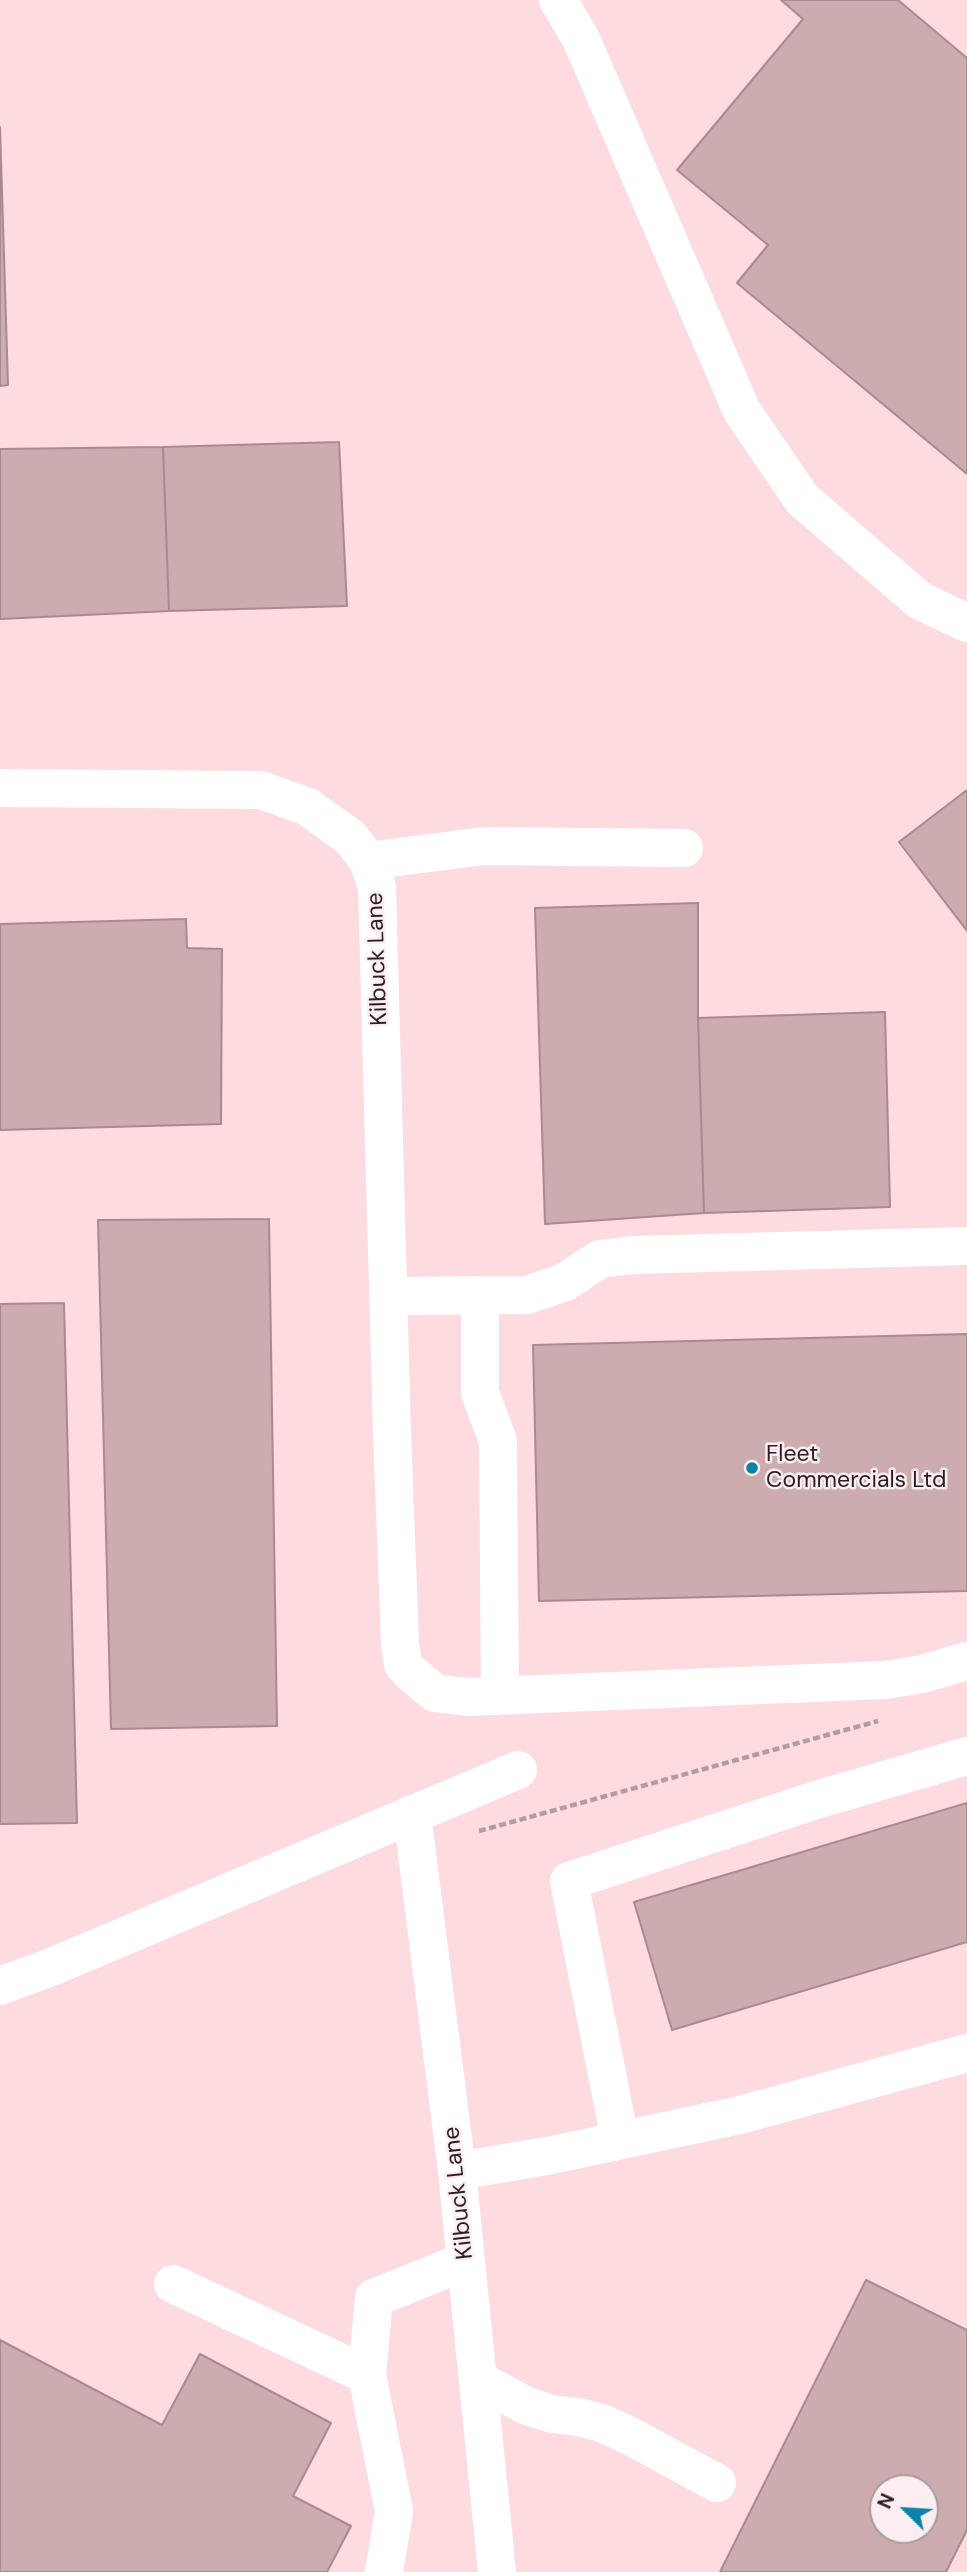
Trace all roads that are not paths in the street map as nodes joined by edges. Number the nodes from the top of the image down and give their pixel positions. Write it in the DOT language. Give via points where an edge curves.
graph roads {
  1 [pos="558,0"];
  2 [pos="967,623"];
  3 [pos="0,788"];
  4 [pos="684,848"];
  5 [pos="368,862"];
  6 [pos="967,1246"];
  7 [pos="388,1296"];
  8 [pos="480,1296"];
  9 [pos="967,1661"];
  10 [pos="500,1696"];
  11 [pos="967,1756"];
  12 [pos="518,1770"];
  13 [pos="414,1825"];
  14 [pos="0,1986"];
  15 [pos="967,2053"];
  16 [pos="620,2140"];
  17 [pos="457,2171"];
  18 [pos="466,2261"];
  19 [pos="173,2284"];
  20 [pos="367,2375"];
  21 [pos="478,2380"];
  22 [pos="717,2483"];
  23 [pos="384,2572"];
  24 [pos="497,2572"];
  1 -- 2 [label="street" via="581,39 742,411 802,499 919,600"];
  3 -- 5 [label="street, Kilbuck Lane" via="261,790 308,807 351,838"];
  4 -- 5 [label="street" via="484,846"];
  5 -- 7 [label="street, Kilbuck Lane" via="377,887"];
  6 -- 8 [label="street" via="611,1257 565,1282 527,1295"];
  7 -- 8 [label="street"];
  7 -- 10 [label="street, Kilbuck Lane" via="403,1664 435,1693"];
  8 -- 10 [label="street" via="481,1393 498,1441"];
  9 -- 10 [label="street, Kilbuck Lane" via="886,1680"];
  11 -- 16 [label="street" via="569,1881"];
  12 -- 13 [label="street"];
  13 -- 14 [label="street"];
  13 -- 17 [label="street, Kilbuck Lane"];
  15 -- 16 [label="street" via="740,2115"];
  16 -- 17 [label="street"];
  17 -- 18 [label="street, Kilbuck Lane"];
  18 -- 20 [label="street" via="374,2298"];
  18 -- 21 [label="street, Kilbuck Lane"];
  19 -- 20 [label="street"];
  20 -- 23 [label="street" via="394,2511"];
  21 -- 22 [label="street" via="527,2406 602,2423"];
  21 -- 24 [label="street, Kilbuck Lane"];
}
